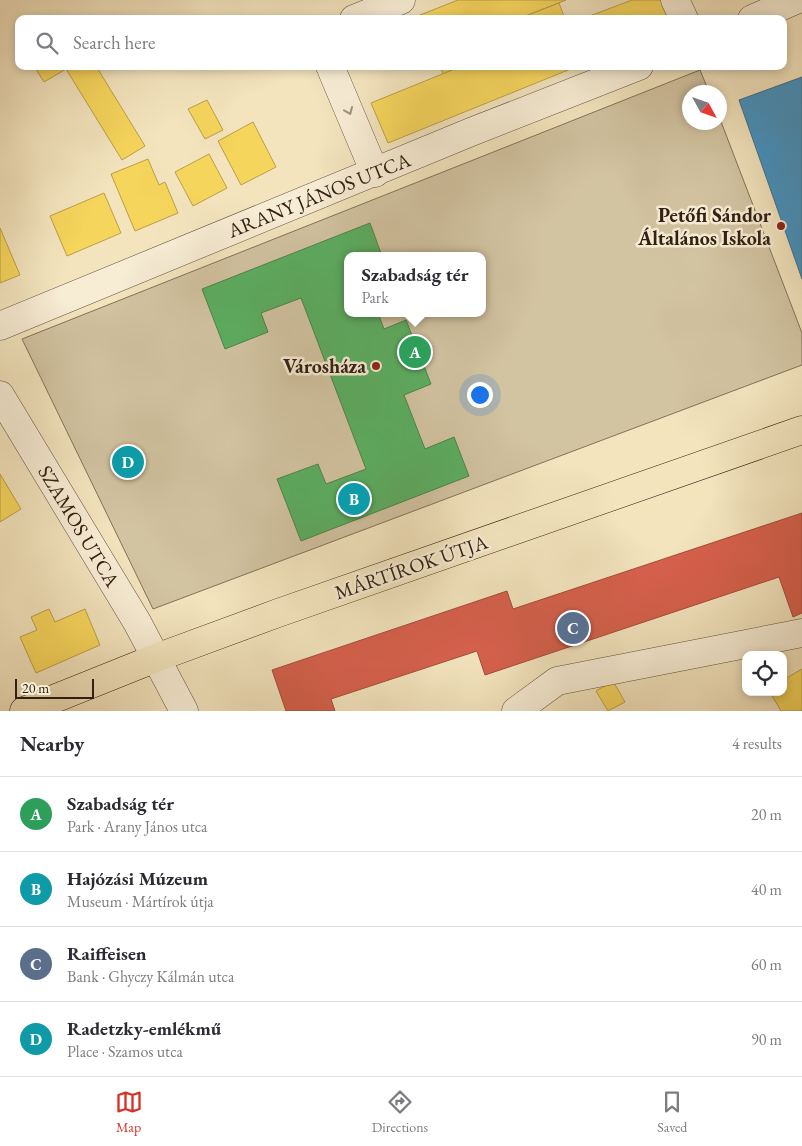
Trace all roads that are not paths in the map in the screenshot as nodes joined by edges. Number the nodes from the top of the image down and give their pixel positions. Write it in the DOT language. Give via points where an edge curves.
graph roads {
  1 [pos="401,0"];
  2 [pos="675,0"];
  3 [pos="796,0"];
  4 [pos="364,15"];
  5 [pos="682,15"];
  6 [pos="761,15"];
  7 [pos="332,70"];
  8 [pos="629,70"];
  9 [pos="375,173"];
  10 [pos="0,326"];
  11 [pos="0,395"];
  12 [pos="802,430"];
  13 [pos="802,634"];
  14 [pos="156,658"];
  15 [pos="24,711"];
  16 [pos="184,711"];
  17 [pos="516,711"];
  1 -- 4 [label="street"];
  2 -- 5 [label="street"];
  3 -- 6 [label="street"];
  7 -- 9 [label="street, one-way"];
  8 -- 9 [label="street, ARANY JÁNOS UTCA"];
  9 -- 10 [label="street, ARANY JÁNOS UTCA"];
  11 -- 14 [label="street, SZAMOS UTCA"];
  12 -- 14 [label="main road, MÁRTÍROK ÚTJA"];
  13 -- 17 [label="street" via="557,681"];
  14 -- 15 [label="main road, MÁRTÍROK ÚTJA"];
  14 -- 16 [label="street, SZAMOS UTCA"];
}
